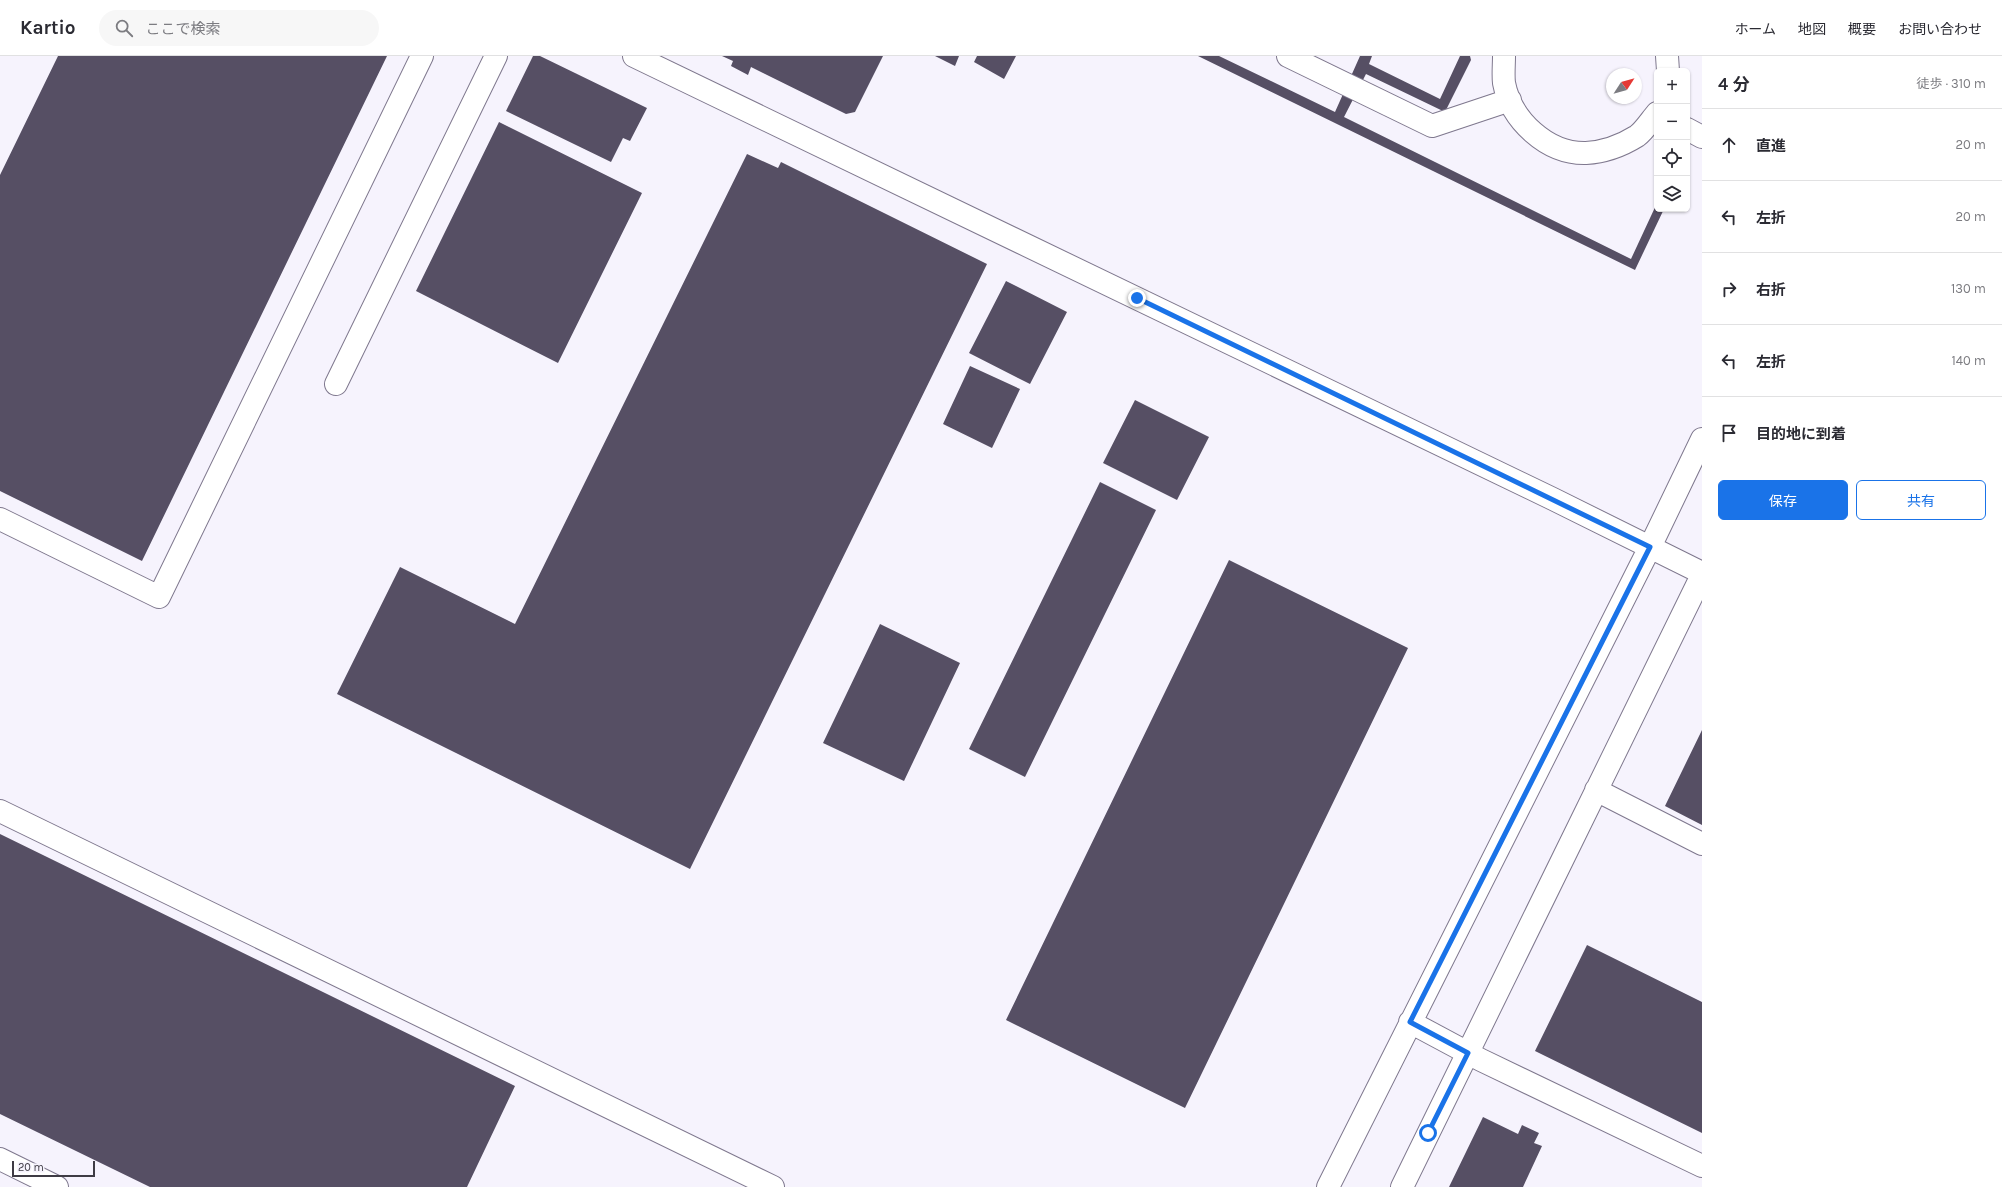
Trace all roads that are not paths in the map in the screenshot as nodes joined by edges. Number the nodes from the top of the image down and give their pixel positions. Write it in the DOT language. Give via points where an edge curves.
graph roads {
  1 [pos="422,56"];
  2 [pos="496,56"];
  3 [pos="634,56"];
  4 [pos="1288,56"];
  5 [pos="1504,56"];
  6 [pos="1667,56"];
  7 [pos="1668,68"];
  8 [pos="1510,100"];
  9 [pos="1654,116"];
  10 [pos="1690,131"];
  11 [pos="1702,137"];
  12 [pos="336,384"];
  13 [pos="1702,439"];
  14 [pos="0,519"];
  15 [pos="1650,547"];
  16 [pos="1702,574"];
  17 [pos="1596,790"];
  18 [pos="0,811"];
  19 [pos="1702,844"];
  20 [pos="1410,1022"];
  21 [pos="1468,1053"];
  22 [pos="0,1159"];
  23 [pos="1702,1166"];
  24 [pos="57,1187"];
  25 [pos="773,1187"];
  26 [pos="1328,1187"];
  27 [pos="1402,1187"];
  1 -- 14 [label="street" via="159,597"];
  2 -- 12 [label="street"];
  3 -- 15 [label="street"];
  4 -- 8 [label="street" via="1432,126"];
  5 -- 8 [label="street" via="1504,83"];
  6 -- 7 [label="street"];
  8 -- 9 [label="street" via="1514,110 1532,133 1556,148 1585,153 1613,149 1638,135"];
  10 -- 11 [label="street"];
  13 -- 15 [label="street"];
  15 -- 16 [label="street"];
  15 -- 20 [label="street"];
  16 -- 17 [label="street"];
  17 -- 19 [label="street"];
  17 -- 21 [label="street"];
  18 -- 25 [label="street"];
  20 -- 21 [label="street"];
  20 -- 26 [label="street"];
  21 -- 23 [label="street"];
  21 -- 27 [label="street"];
  22 -- 24 [label="street"];
}
